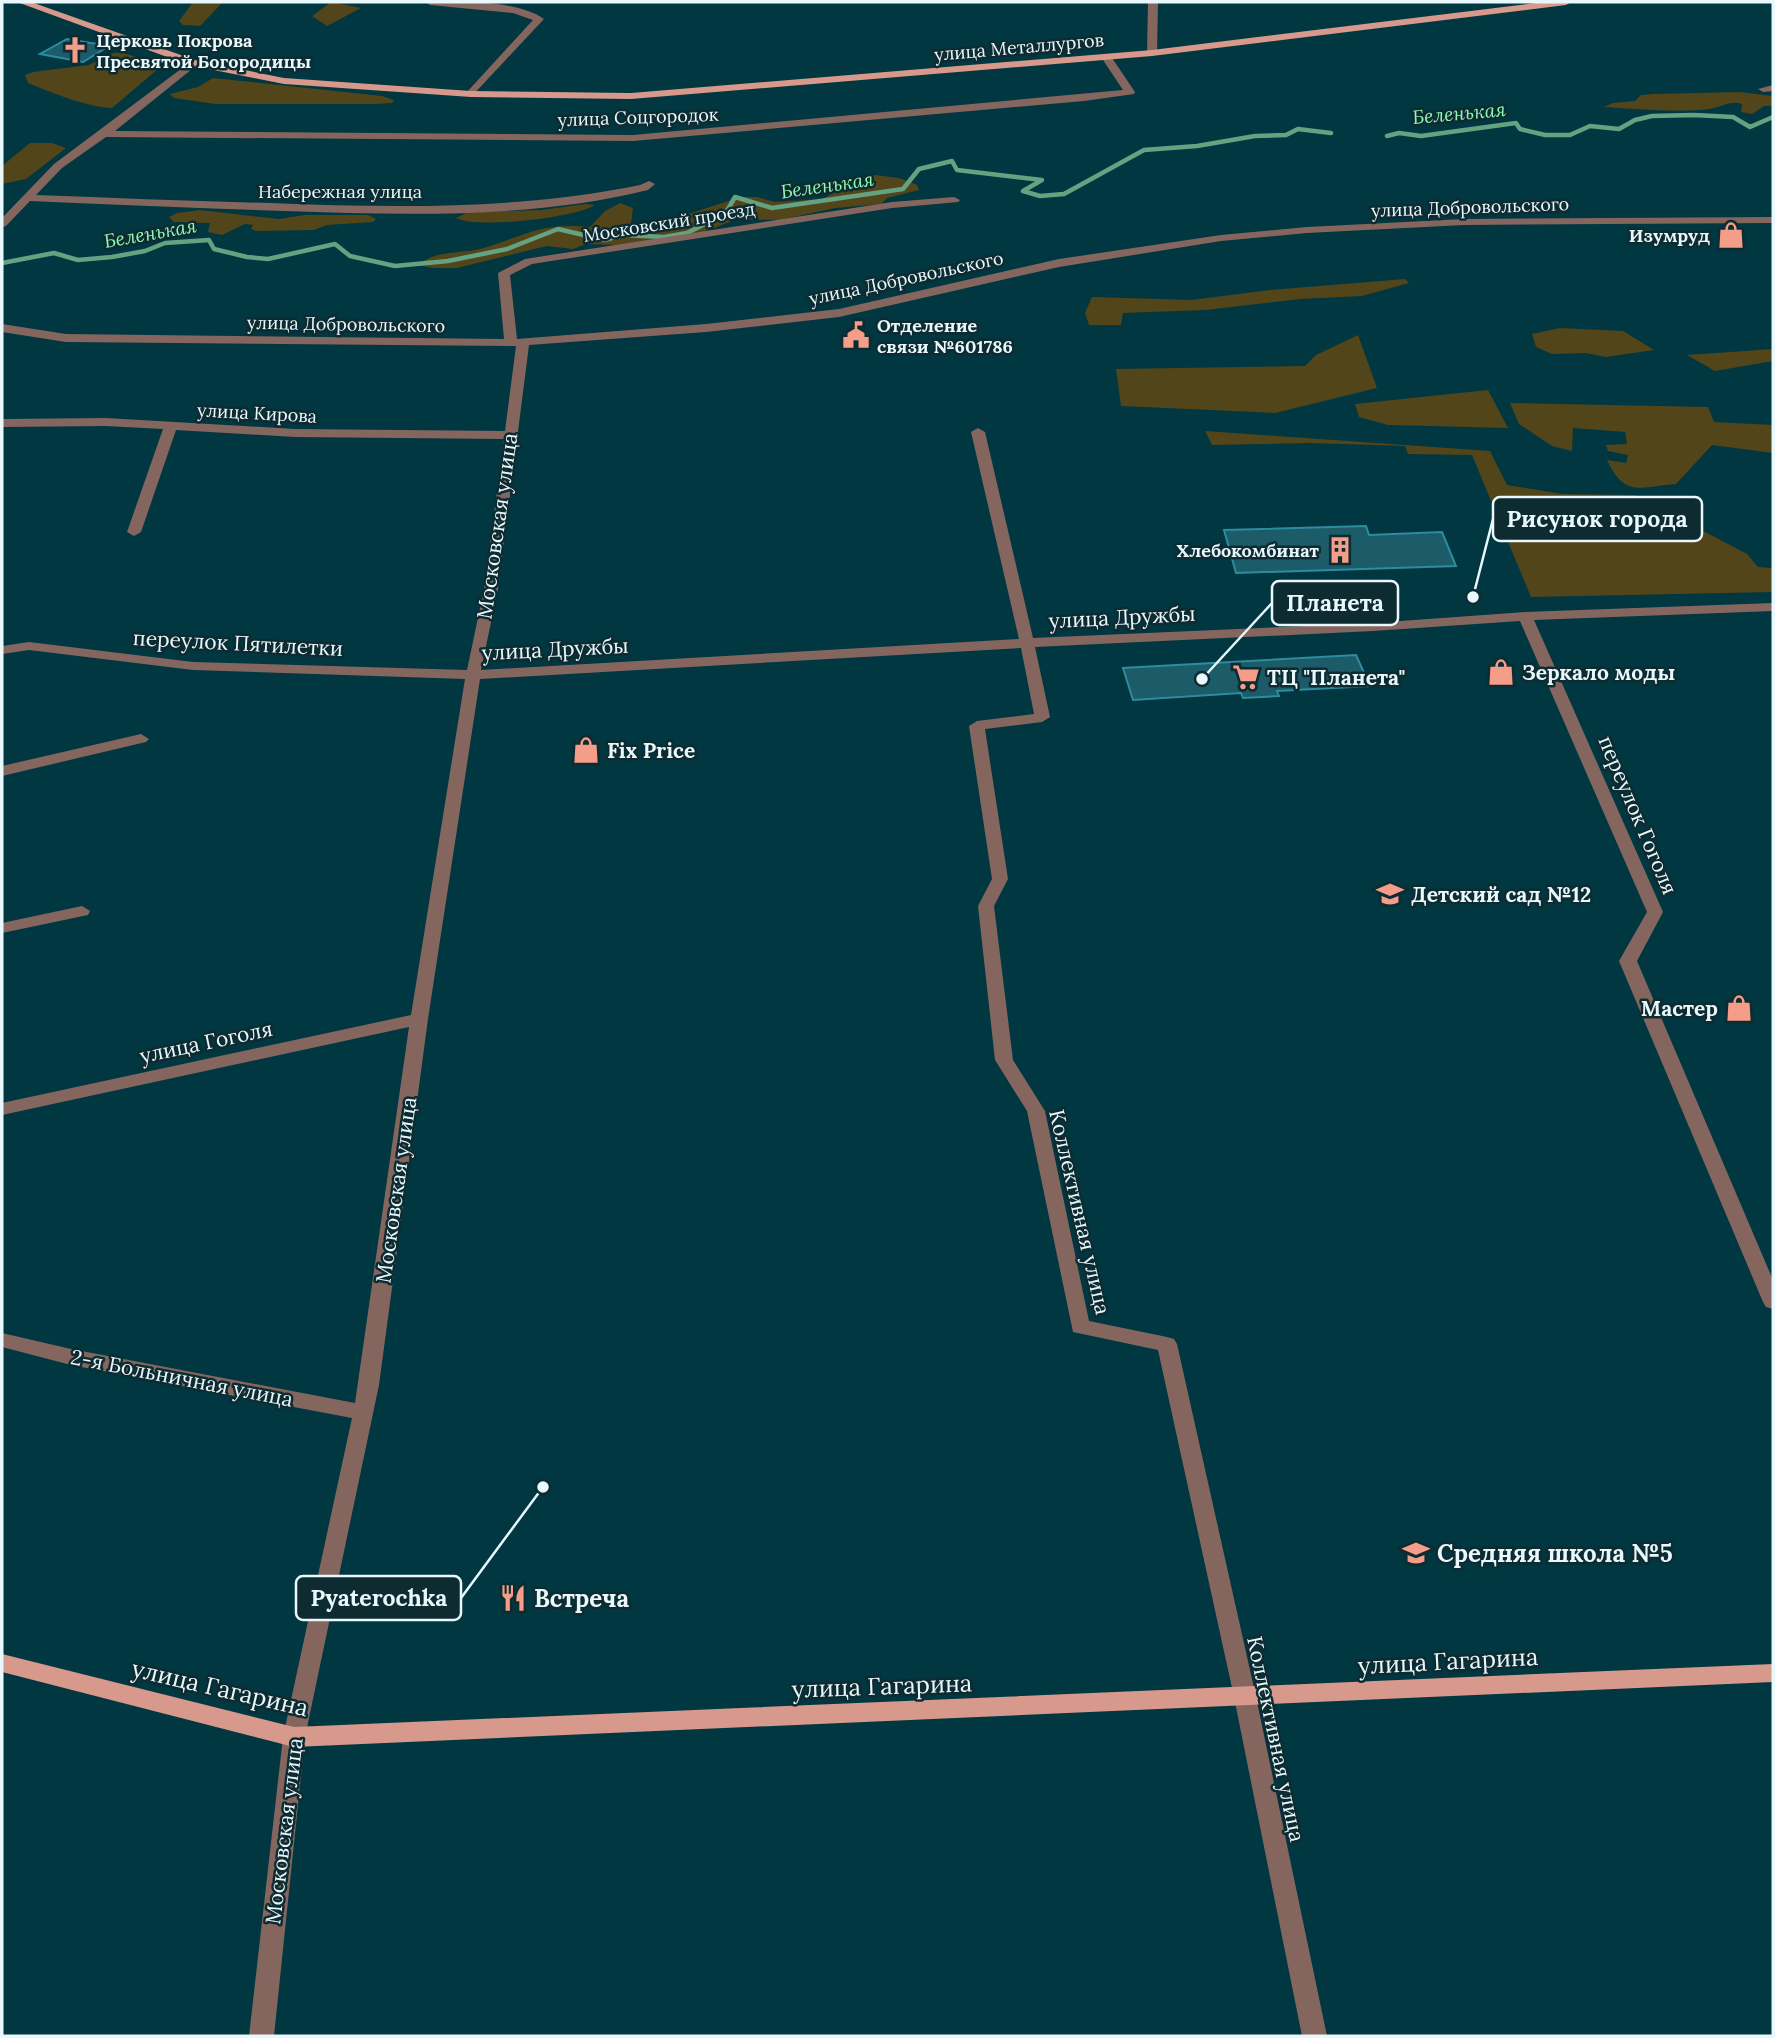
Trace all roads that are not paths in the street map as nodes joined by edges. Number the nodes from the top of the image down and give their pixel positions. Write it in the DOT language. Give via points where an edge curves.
graph roads {
  1 [pos="22,2"];
  2 [pos="430,2"];
  3 [pos="1153,2"];
  4 [pos="1566,2"];
  5 [pos="1152,53"];
  6 [pos="1106,57"];
  7 [pos="193,63"];
  8 [pos="471,94"];
  9 [pos="104,134"];
  10 [pos="649,184"];
  11 [pos="27,198"];
  12 [pos="954,200"];
  13 [pos="1773,220"];
  14 [pos="2,225"];
  15 [pos="2,328"];
  16 [pos="517,343"];
  17 [pos="2,424"];
  18 [pos="171,426"];
  19 [pos="978,432"];
  20 [pos="510,435"];
  21 [pos="134,532"];
  22 [pos="1773,607"];
  23 [pos="1525,616"];
  24 [pos="1026,643"];
  25 [pos="2,650"];
  26 [pos="472,675"];
  27 [pos="141,740"];
  28 [pos="2,771"];
  29 [pos="82,911"];
  30 [pos="2,928"];
  31 [pos="419,1019"];
  32 [pos="2,1109"];
  33 [pos="1773,1302"];
  34 [pos="2,1340"];
  35 [pos="364,1413"];
  36 [pos="2,1663"];
  37 [pos="1773,1673"];
  38 [pos="1245,1697"];
  39 [pos="294,1737"];
  40 [pos="261,2036"];
  41 [pos="1314,2036"];
  1 -- 7 [label="main road, улица Металлургов"];
  2 -- 8 [label="street" via="515,9 539,19"];
  3 -- 5 [label="street"];
  4 -- 5 [label="main road, улица Металлургов"];
  5 -- 6 [label="main road, улица Металлургов"];
  6 -- 8 [label="main road, улица Металлургов" via="631,96"];
  6 -- 9 [label="street, улица Соцгородок" via="1130,92 745,130 633,138"];
  7 -- 8 [label="main road, улица Металлургов" via="284,82"];
  7 -- 9 [label="street"];
  9 -- 11 [label="street" via="58,166"];
  10 -- 11 [label="street, Набережная улица" via="580,201 486,208 358,210"];
  11 -- 14 [label="street"];
  12 -- 16 [label="street, Московский проезд" via="892,205 529,261 504,273"];
  13 -- 16 [label="street, улица Добровольского" via="1464,222 1233,237 1059,263 839,313"];
  15 -- 16 [label="street, улица Добровольского" via="66,338"];
  16 -- 20 [label="street, Московская улица"];
  17 -- 18 [label="street, улица Кирова"];
  18 -- 20 [label="street, улица Кирова" via="295,433"];
  18 -- 21 [label="street"];
  19 -- 24 [label="street, Коллективная улица"];
  20 -- 26 [label="street, Московская улица" via="491,589"];
  22 -- 23 [label="street, улица Дружбы"];
  23 -- 24 [label="street, улица Дружбы"];
  23 -- 33 [label="street, переулок Гоголя" via="1655,912 1628,961"];
  24 -- 26 [label="street, улица Дружбы"];
  24 -- 38 [label="street, Коллективная улица" via="1042,717 977,726 1000,879 986,906 1004,1060 1036,1111 1080,1327 1167,1344"];
  25 -- 26 [label="street, переулок Пятилетки" via="29,646 193,666"];
  26 -- 31 [label="street, Московская улица"];
  27 -- 28 [label="street"];
  29 -- 30 [label="street"];
  31 -- 32 [label="street, улица Гоголя"];
  31 -- 35 [label="street, Московская улица"];
  34 -- 35 [label="street, 2-я Больничная улица"];
  35 -- 39 [label="street, Московская улица"];
  36 -- 39 [label="main road, улица Гагарина"];
  37 -- 38 [label="main road, улица Гагарина"];
  38 -- 39 [label="main road, улица Гагарина"];
  38 -- 41 [label="street, Коллективная улица"];
  39 -- 40 [label="street, Московская улица"];
}
